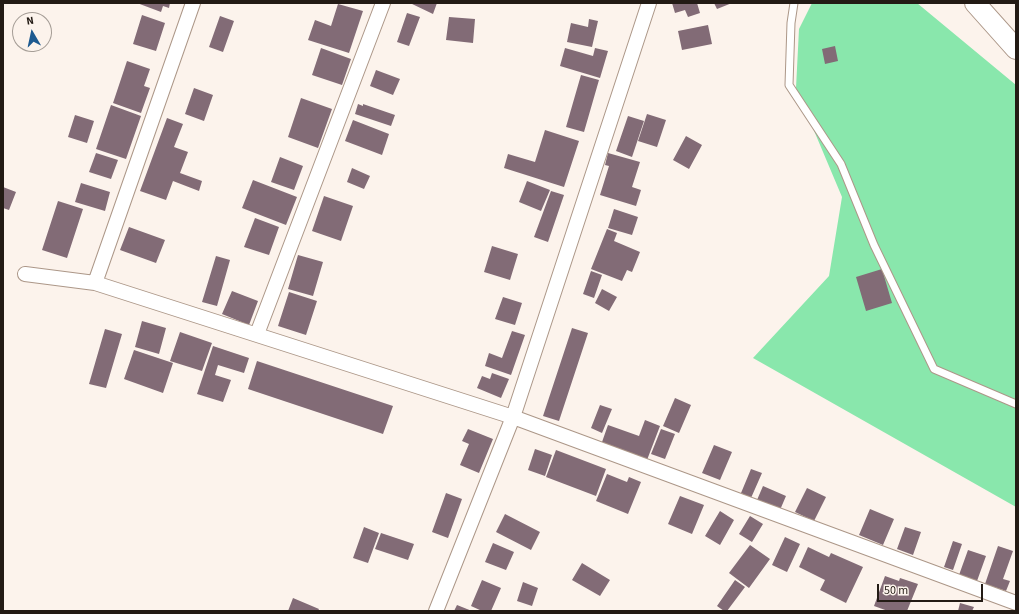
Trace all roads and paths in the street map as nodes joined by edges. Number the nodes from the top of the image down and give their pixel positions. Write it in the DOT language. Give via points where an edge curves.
graph roads {
  1 [pos="193,3"];
  2 [pos="383,3"];
  3 [pos="649,3"];
  4 [pos="794,3"];
  5 [pos="975,3"];
  6 [pos="1016,49"];
  7 [pos="25,274"];
  8 [pos="95,283"];
  9 [pos="257,334"];
  10 [pos="1016,404"];
  11 [pos="513,417"];
  12 [pos="1016,603"];
  13 [pos="436,611"];
  1 -- 8 [label="street"];
  2 -- 9 [label="street"];
  3 -- 11 [label="street"];
  4 -- 10 [label="lane" via="789,85 842,164 874,245 934,369"];
  5 -- 6 [label="street"];
  7 -- 8 [label="street"];
  8 -- 9 [label="street"];
  9 -- 11 [label="street"];
  11 -- 12 [label="street"];
  11 -- 13 [label="street"];
}
